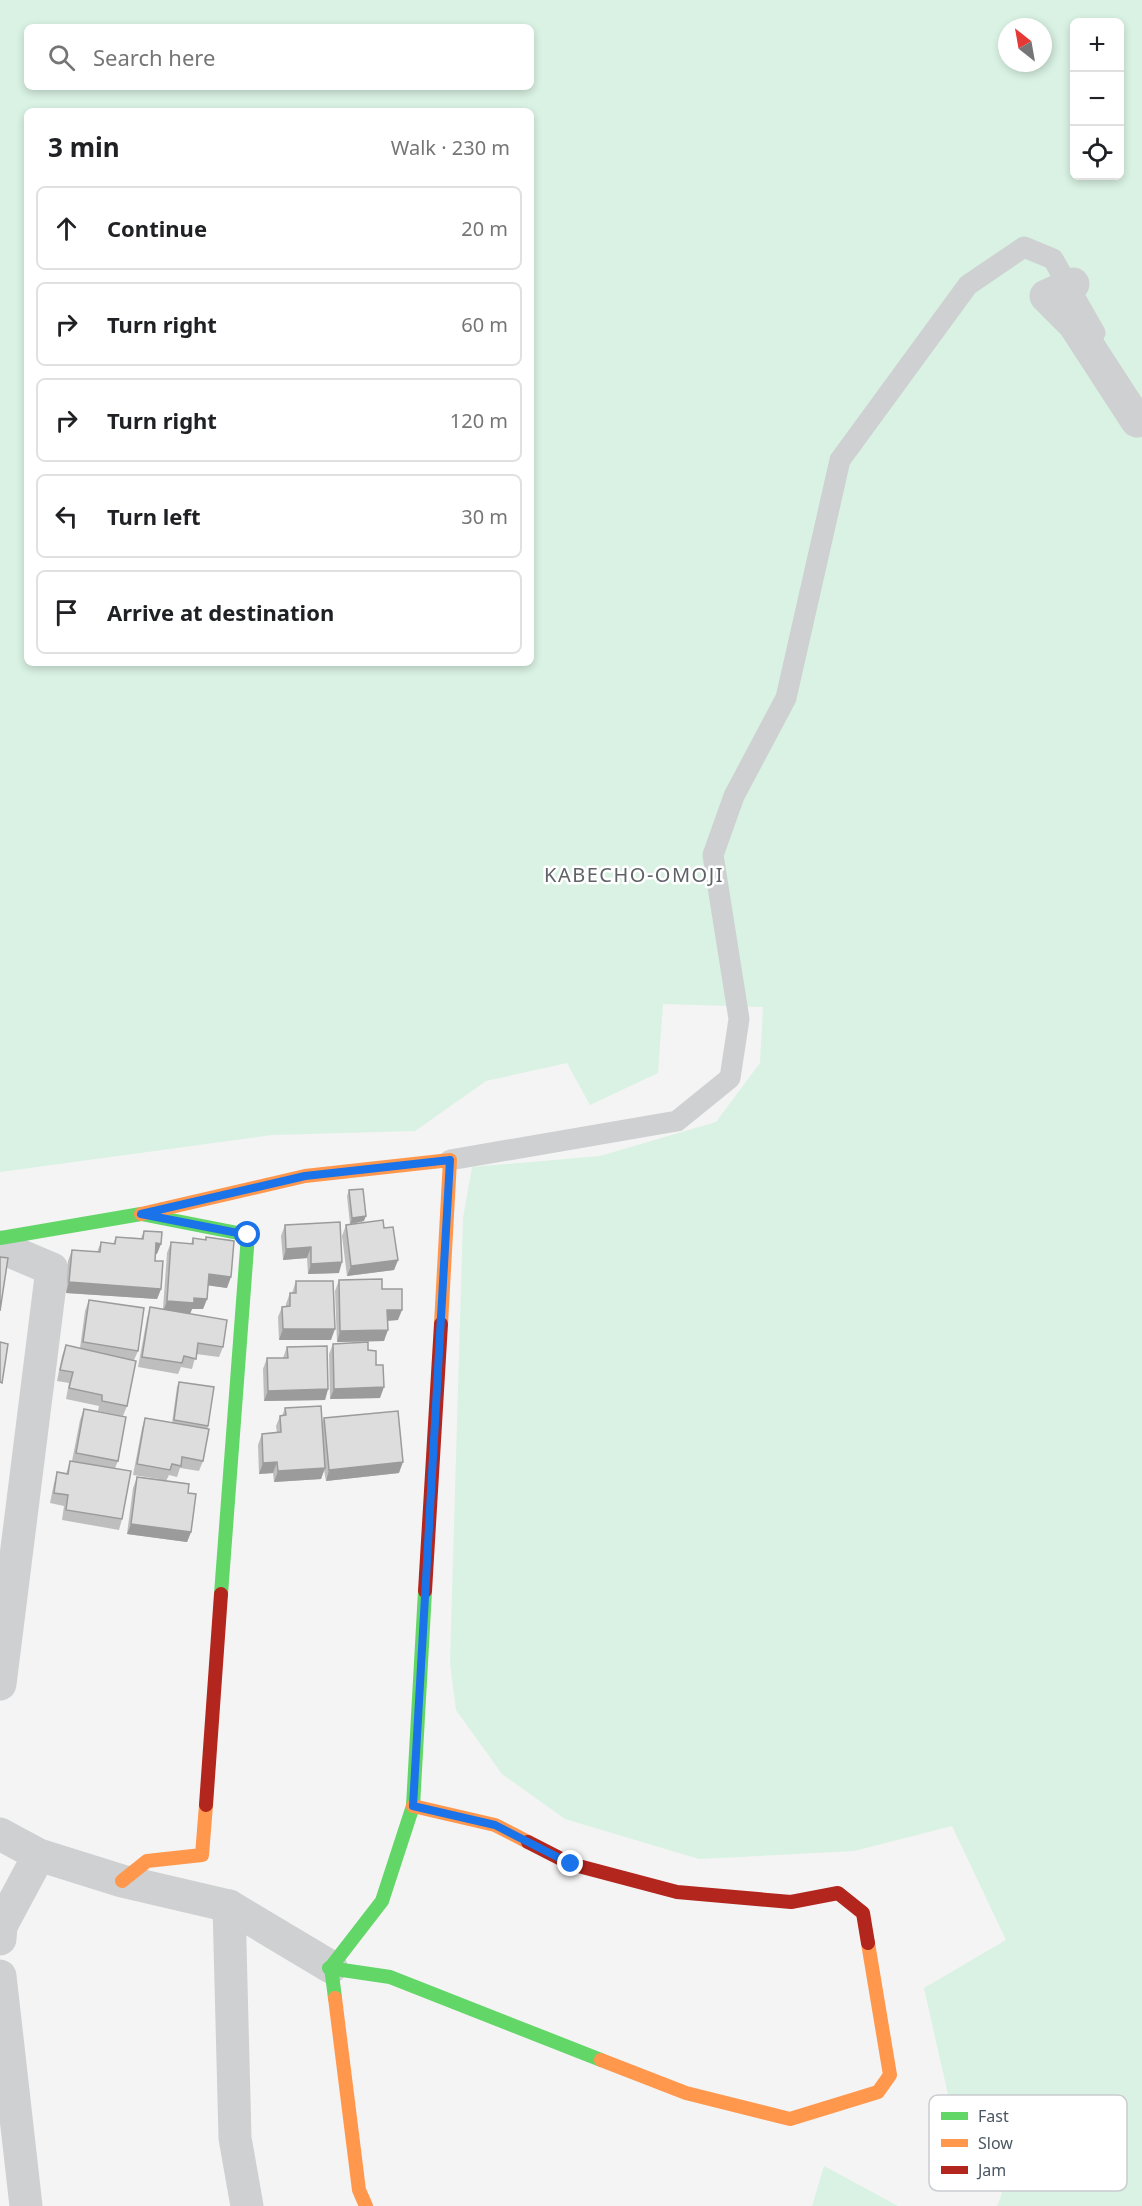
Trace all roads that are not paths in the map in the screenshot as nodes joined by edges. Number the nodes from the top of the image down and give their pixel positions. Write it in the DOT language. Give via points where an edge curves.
graph roads {
  1 [pos="1073,284"];
  2 [pos="1140,419"];
  3 [pos="450,1160"];
  4 [pos="141,1214"];
  5 [pos="0,1238"];
  6 [pos="0,1247"];
  7 [pos="0,1684"];
  8 [pos="413,1806"];
  9 [pos="0,1834"];
  10 [pos="39,1856"];
  11 [pos="122,1881"];
  12 [pos="229,1906"];
  13 [pos="0,1939"];
  14 [pos="330,1967"];
  15 [pos="0,1976"];
  16 [pos="26,2206"];
  17 [pos="247,2206"];
  18 [pos="366,2206"];
  1 -- 2 [label="street" via="1046,296 1074,324"];
  2 -- 3 [label="lane" via="1053,259 1024,247 968,285 840,460 786,698 734,796 713,855 739,1019 730,1078 677,1121"];
  3 -- 4 [label="street" via="305,1176"];
  3 -- 8 [label="street"];
  4 -- 5 [label="street"];
  4 -- 11 [label="street" via="248,1235 202,1855 147,1860"];
  6 -- 7 [label="street" via="52,1269"];
  8 -- 14 [label="street" via="382,1901"];
  8 -- 14 [label="street" via="495,1825 571,1864 677,1892 792,1902 838,1893 863,1913 890,2075 878,2092 790,2119 686,2093 390,1977"];
  9 -- 10 [label="street"];
  10 -- 11 [label="street"];
  10 -- 13 [label="street" via="1,1926"];
  11 -- 12 [label="street"];
  12 -- 14 [label="street"];
  12 -- 17 [label="street" via="235,2138"];
  14 -- 18 [label="street" via="359,2190"];
  15 -- 16 [label="street"];
}
